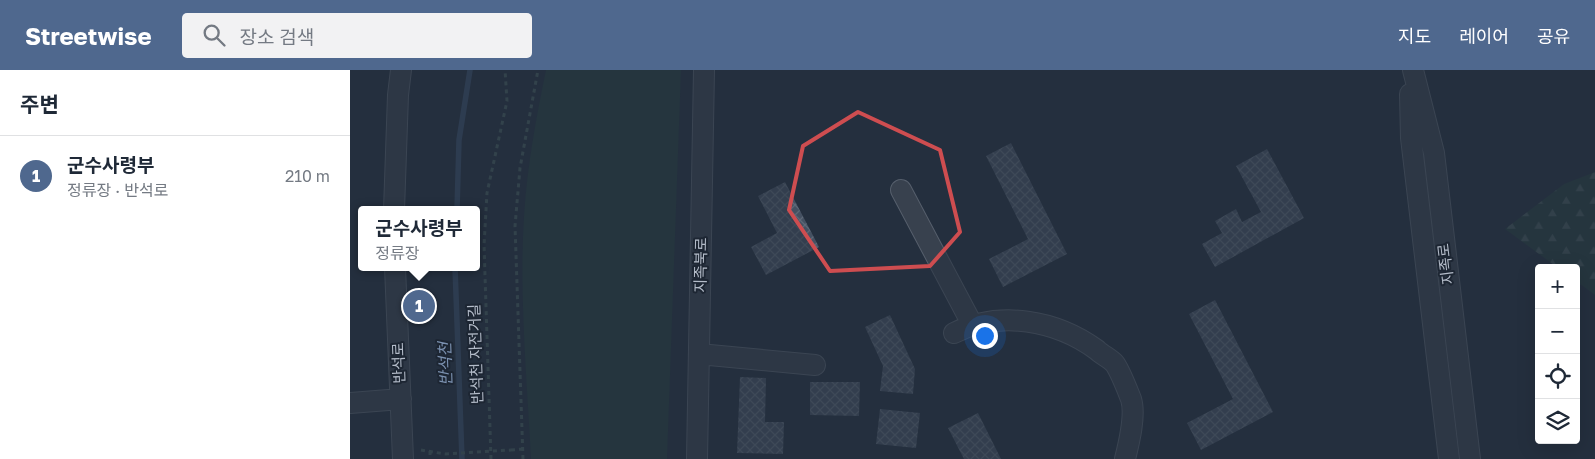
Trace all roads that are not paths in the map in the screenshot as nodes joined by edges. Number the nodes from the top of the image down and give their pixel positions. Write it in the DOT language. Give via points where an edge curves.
graph roads {
  1 [pos="401,70"];
  2 [pos="704,70"];
  3 [pos="1412,70"];
  4 [pos="902,190"];
  5 [pos="394,206"];
  6 [pos="396,271"];
  7 [pos="972,324"];
  8 [pos="954,333"];
  9 [pos="699,354"];
  10 [pos="815,365"];
  11 [pos="401,399"];
  12 [pos="350,403"];
  13 [pos="403,454"];
  14 [pos="1445,458"];
  15 [pos="697,459"];
  16 [pos="1125,459"];
  17 [pos="1470,459"];
  1 -- 5 [label="street"];
  2 -- 9 [label="street, 지족북로"];
  3 -- 14 [label="street, 지족로" via="1411,138"];
  3 -- 17 [label="street, 지족로" via="1434,153"];
  4 -- 7 [label="street"];
  6 -- 11 [label="street, 반석로"];
  7 -- 8 [label="street"];
  7 -- 16 [label="street" via="998,319 1044,324 1084,341 1115,364 1131,400 1131,434"];
  9 -- 10 [label="street"];
  9 -- 15 [label="street, 지족북로"];
  11 -- 12 [label="street"];
  11 -- 13 [label="street, 반석로"];
}
